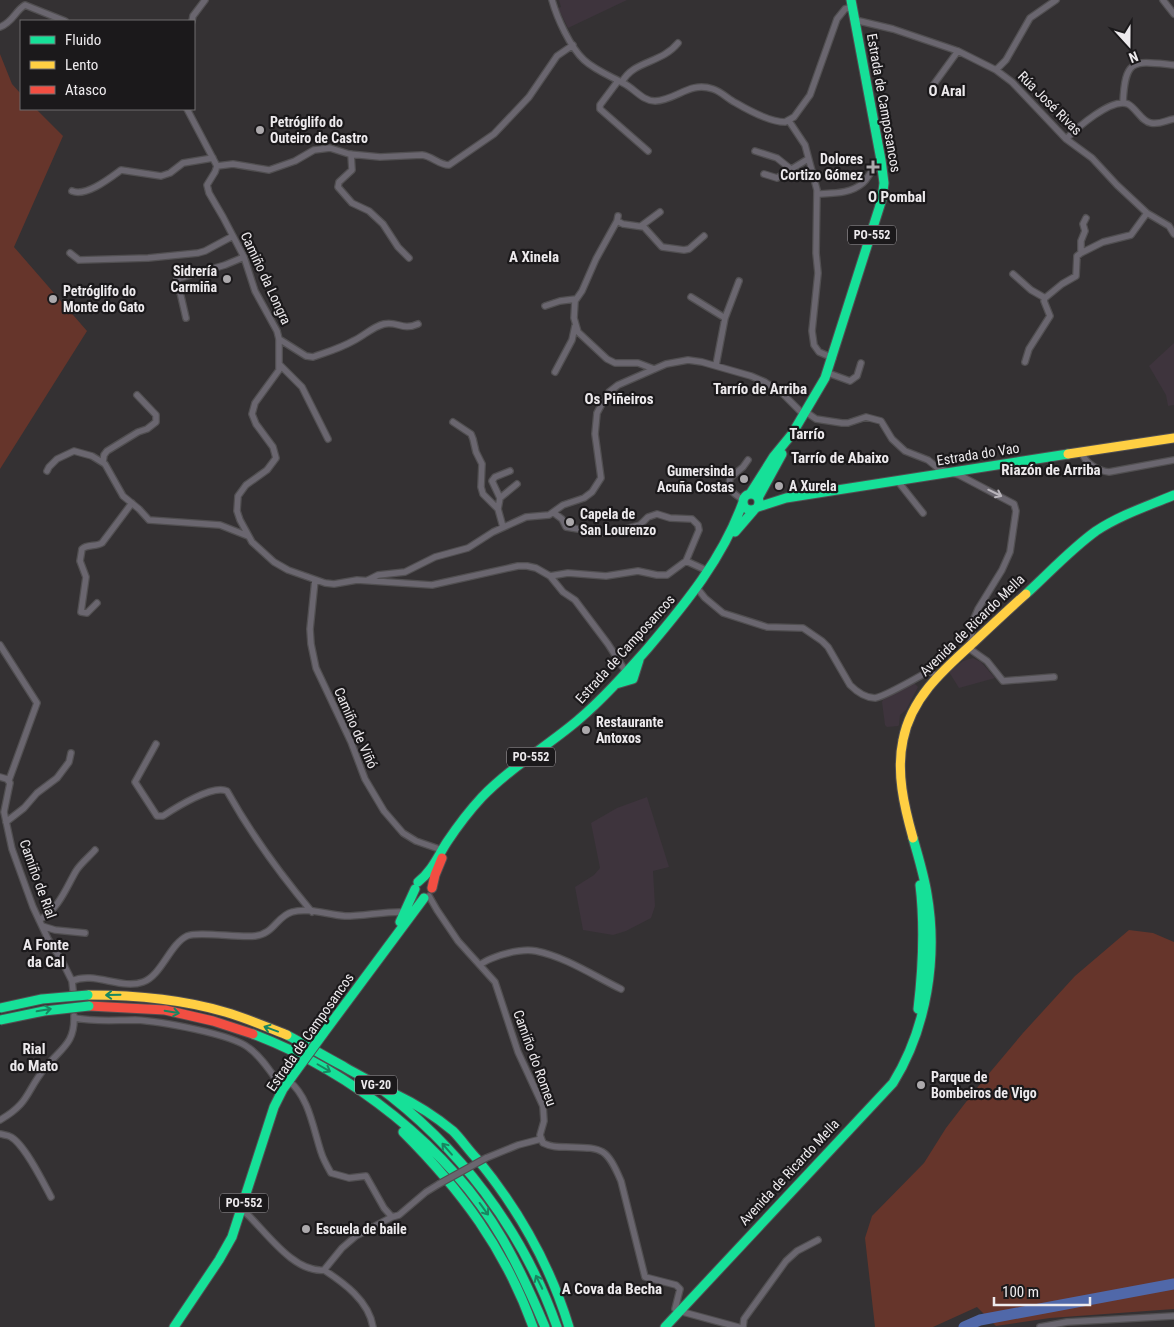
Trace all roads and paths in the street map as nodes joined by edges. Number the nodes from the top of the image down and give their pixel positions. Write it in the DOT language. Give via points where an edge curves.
graph roads {
  1 [pos="205,0"];
  2 [pos="552,0"];
  3 [pos="1056,0"];
  4 [pos="1163,0"];
  5 [pos="1171,3"];
  6 [pos="852,4"];
  7 [pos="1174,14"];
  8 [pos="62,20"];
  9 [pos="192,20"];
  10 [pos="855,20"];
  11 [pos="0,27"];
  12 [pos="678,43"];
  13 [pos="573,45"];
  14 [pos="958,51"];
  15 [pos="1174,65"];
  16 [pos="996,70"];
  17 [pos="620,81"];
  18 [pos="934,84"];
  19 [pos="1124,103"];
  20 [pos="188,110"];
  21 [pos="1174,119"];
  22 [pos="789,121"];
  23 [pos="1066,139"];
  24 [pos="648,150"];
  25 [pos="755,150"];
  26 [pos="351,154"];
  27 [pos="213,158"];
  28 [pos="808,159"];
  29 [pos="217,166"];
  30 [pos="876,169"];
  31 [pos="792,170"];
  32 [pos="764,174"];
  33 [pos="72,191"];
  34 [pos="817,194"];
  35 [pos="660,212"];
  36 [pos="1147,213"];
  37 [pos="1086,218"];
  38 [pos="1172,224"];
  39 [pos="641,226"];
  40 [pos="1174,234"];
  41 [pos="233,236"];
  42 [pos="704,236"];
  43 [pos="1081,252"];
  44 [pos="70,253"];
  45 [pos="244,257"];
  46 [pos="408,258"];
  47 [pos="1013,274"];
  48 [pos="739,281"];
  49 [pos="691,296"];
  50 [pos="1045,298"];
  51 [pos="576,299"];
  52 [pos="545,306"];
  53 [pos="186,318"];
  54 [pos="725,318"];
  55 [pos="418,324"];
  56 [pos="575,326"];
  57 [pos="279,339"];
  58 [pos="832,358"];
  59 [pos="1025,362"];
  60 [pos="860,363"];
  61 [pos="280,365"];
  62 [pos="716,366"];
  63 [pos="654,369"];
  64 [pos="555,372"];
  65 [pos="828,373"];
  66 [pos="137,396"];
  67 [pos="805,414"];
  68 [pos="453,422"];
  69 [pos="792,434"];
  70 [pos="1174,438"];
  71 [pos="328,440"];
  72 [pos="1082,452"];
  73 [pos="748,460"];
  74 [pos="1174,460"];
  75 [pos="103,462"];
  76 [pos="47,471"];
  77 [pos="510,471"];
  78 [pos="951,472"];
  79 [pos="900,480"];
  80 [pos="517,484"];
  81 [pos="766,486"];
  82 [pos="1174,495"];
  83 [pos="770,497"];
  84 [pos="500,498"];
  85 [pos="786,498"];
  86 [pos="1174,500"];
  87 [pos="752,501"];
  88 [pos="132,503"];
  89 [pos="1157,503"];
  90 [pos="498,509"];
  91 [pos="554,513"];
  92 [pos="923,513"];
  93 [pos="503,527"];
  94 [pos="731,535"];
  95 [pos="248,536"];
  96 [pos="686,561"];
  97 [pos="708,572"];
  98 [pos="550,576"];
  99 [pos="315,580"];
  100 [pos="366,581"];
  101 [pos="697,588"];
  102 [pos="97,603"];
  103 [pos="0,645"];
  104 [pos="969,646"];
  105 [pos="630,676"];
  106 [pos="937,676"];
  107 [pos="1054,677"];
  108 [pos="156,744"];
  109 [pos="71,753"];
  110 [pos="0,777"];
  111 [pos="9,780"];
  112 [pos="6,822"];
  113 [pos="459,827"];
  114 [pos="95,850"];
  115 [pos="442,850"];
  116 [pos="416,886"];
  117 [pos="428,894"];
  118 [pos="926,903"];
  119 [pos="312,912"];
  120 [pos="403,912"];
  121 [pos="41,923"];
  122 [pos="86,933"];
  123 [pos="931,945"];
  124 [pos="388,946"];
  125 [pos="480,965"];
  126 [pos="921,980"];
  127 [pos="72,982"];
  128 [pos="73,990"];
  129 [pos="621,990"];
  130 [pos="0,1008"];
  131 [pos="0,1020"];
  132 [pos="918,1027"];
  133 [pos="346,1081"];
  134 [pos="374,1084"];
  135 [pos="286,1085"];
  136 [pos="0,1120"];
  137 [pos="0,1134"];
  138 [pos="541,1140"];
  139 [pos="50,1197"];
  140 [pos="242,1210"];
  141 [pos="392,1217"];
  142 [pos="818,1240"];
  143 [pos="324,1270"];
  144 [pos="679,1311"];
  145 [pos="1174,1316"];
  146 [pos="720,1325"];
  147 [pos="174,1327"];
  148 [pos="373,1327"];
  149 [pos="533,1327"];
  150 [pos="545,1327"];
  151 [pos="557,1327"];
  152 [pos="568,1327"];
  153 [pos="665,1327"];
  154 [pos="738,1327"];
  155 [pos="743,1327"];
  156 [pos="1040,1327"];
  1 -- 9 [label="street"];
  2 -- 13 [label="street"];
  3 -- 16 [label="street" via="1030,18 1006,60"];
  4 -- 5 [label="street"];
  5 -- 7 [label="street"];
  6 -- 10 [label="main road, Estrada de Camposancos / PO-552"];
  6 -- 22 [label="street" via="837,19 810,95"];
  8 -- 11 [label="street" via="25,5 11,21"];
  10 -- 14 [label="street, Rúa José Rivas"];
  10 -- 58 [label="main road, Estrada de Camposancos / PO-552" via="881,160 883,191"];
  12 -- 17 [label="street" via="666,55 632,70"];
  13 -- 17 [label="street" via="588,63"];
  13 -- 26 [label="street" via="557,56 529,97 494,134 449,165 422,155 386,157"];
  14 -- 16 [label="street, Rúa José Rivas"];
  14 -- 18 [label="street"];
  15 -- 19 [label="street" via="1140,62 1131,66 1126,76"];
  16 -- 23 [label="street, Rúa José Rivas" via="1012,82"];
  17 -- 22 [label="street" via="651,101 663,100 693,87 708,88 775,121"];
  17 -- 24 [label="street" via="600,109"];
  19 -- 21 [label="street" via="1148,123 1158,124"];
  19 -- 23 [label="street" via="1112,104"];
  20 -- 27 [label="street"];
  22 -- 28 [label="street" via="805,145"];
  23 -- 36 [label="street, Rúa José Rivas" via="1092,158"];
  25 -- 31 [label="street" via="777,158"];
  26 -- 29 [label="street" via="330,148 314,150 269,170 232,164"];
  26 -- 46 [label="street" via="352,170 338,187 352,203 369,211 383,224"];
  27 -- 29 [label="street"];
  27 -- 33 [label="street" via="183,163 170,174 161,176 121,170 99,185"];
  28 -- 31 [label="street"];
  28 -- 34 [label="street"];
  29 -- 41 [label="street, Camiño da Longra" via="207,188"];
  30 -- 34 [label="street" via="864,182 843,193"];
  31 -- 32 [label="street" via="777,178"];
  34 -- 58 [label="street" via="818,274 813,338 815,349"];
  35 -- 39 [label="street"];
  36 -- 38 [label="street, Rúa José Rivas"];
  36 -- 43 [label="street" via="1130,235"];
  37 -- 43 [label="street"];
  38 -- 40 [label="street, Rúa José Rivas"];
  39 -- 42 [label="street" via="664,248 689,249"];
  39 -- 51 [label="street" via="630,226 618,219"];
  41 -- 44 [label="street" via="198,253 80,260"];
  41 -- 45 [label="street, Camiño da Longra"];
  43 -- 50 [label="street" via="1076,261 1076,276"];
  45 -- 53 [label="street" via="177,279"];
  45 -- 57 [label="street, Camiño da Longra" via="255,291 273,321"];
  47 -- 50 [label="street" via="1030,290"];
  48 -- 54 [label="street"];
  49 -- 54 [label="street"];
  50 -- 59 [label="street" via="1050,316 1032,343"];
  51 -- 52 [label="street"];
  51 -- 56 [label="street"];
  54 -- 62 [label="street"];
  55 -- 57 [label="street" via="407,327 384,324 355,341 313,356 306,356"];
  56 -- 63 [label="street" via="607,359 615,363 638,363"];
  56 -- 64 [label="street" via="572,340"];
  57 -- 61 [label="street, Camiño da Longra"];
  58 -- 65 [label="main road, Estrada de Camposancos / PO-552"];
  60 -- 65 [label="street" via="857,376 850,381"];
  61 -- 71 [label="street" via="302,387"];
  61 -- 95 [label="street" via="276,376 252,409 253,418 273,447 276,458 268,470 246,485 238,496 237,511"];
  62 -- 63 [label="street" via="682,361"];
  62 -- 67 [label="street" via="765,382"];
  63 -- 91 [label="street" via="627,379 609,392 595,422 598,484 584,498 563,505"];
  65 -- 67 [label="main road, Estrada de Camposancos / PO-552"];
  66 -- 75 [label="street" via="156,415 156,422 108,451"];
  67 -- 69 [label="main road, Estrada de Camposancos / PO-552"];
  67 -- 78 [label="street" via="842,423 866,417 881,421 892,439 905,451"];
  68 -- 90 [label="street" via="471,434 482,464 483,494"];
  69 -- 81 [label="main road, Estrada de Camposancos / PO-552"];
  69 -- 87 [label="main road, Estrada de Camposancos / PO-552" via="774,456"];
  70 -- 72 [label="main road, Estrada do Vao"];
  72 -- 74 [label="street" via="1082,457 1100,471 1109,472"];
  72 -- 78 [label="main road, Estrada do Vao"];
  73 -- 87 [label="street" via="729,483 732,493"];
  75 -- 76 [label="street" via="74,451 57,459"];
  75 -- 88 [label="street" via="123,496"];
  77 -- 84 [label="street" via="493,478 492,483"];
  78 -- 79 [label="main road, Estrada do Vao"];
  78 -- 104 [label="street, one-way" via="1013,502 1016,511 1010,552 978,609 972,623"];
  79 -- 85 [label="main road, Estrada do Vao"];
  79 -- 92 [label="street"];
  80 -- 84 [label="street"];
  81 -- 83 [label="main road"];
  81 -- 87 [label="main road, Estrada de Camposancos / PO-552"];
  82 -- 89 [label="main road, Avenida de Ricardo Mella"];
  83 -- 85 [label="main road, Estrada do Vao"];
  83 -- 87 [label="main road, Estrada do Vao"];
  84 -- 90 [label="street"];
  85 -- 87 [label="main road, Estrada do Vao"];
  86 -- 89 [label="main road, Avenida de Ricardo Mella"];
  87 -- 94 [label="main road, Estrada de Camposancos / PO-552"];
  87 -- 94 [label="main road, Estrada de Camposancos / PO-552"];
  88 -- 95 [label="street" via="149,520 220,525"];
  88 -- 102 [label="street" via="102,543 85,546 80,554 86,577 81,612 87,613"];
  89 -- 104 [label="main road, Avenida de Ricardo Mella" via="1094,532"];
  90 -- 93 [label="street"];
  91 -- 93 [label="street" via="526,517"];
  91 -- 96 [label="street" via="566,527 603,533 640,525 657,514 692,520 699,530"];
  93 -- 100 [label="street" via="468,548 435,557 412,570 378,575"];
  94 -- 97 [label="main road, Estrada de Camposancos / PO-552"];
  95 -- 99 [label="street" via="281,567"];
  96 -- 97 [label="street"];
  96 -- 98 [label="street" via="667,575 638,571 606,576 568,572"];
  97 -- 101 [label="main road, Estrada de Camposancos / PO-552"];
  98 -- 100 [label="street" via="527,566 439,585"];
  98 -- 105 [label="street" via="563,592 575,600"];
  99 -- 100 [label="street" via="334,584"];
  99 -- 115 [label="street, Camiño de Viñó" via="310,629 316,668 365,780 384,811 404,833"];
  101 -- 105 [label="main road, Estrada de Camposancos / PO-552" via="640,657"];
  101 -- 106 [label="street" via="723,613 767,628 802,628 828,647 850,685 869,697 880,696 929,671"];
  103 -- 111 [label="street, Camiño de Rial" via="37,703"];
  104 -- 106 [label="main road, Avenida de Ricardo Mella"];
  104 -- 107 [label="street" via="1004,681"];
  105 -- 113 [label="main road, Estrada de Camposancos / PO-552" via="616,684 578,720 492,788"];
  106 -- 118 [label="main road, Avenida de Ricardo Mella" via="913,709 900,753 900,785"];
  108 -- 119 [label="street" via="135,782 157,816 163,816 194,798 218,790 227,791 282,875"];
  109 -- 112 [label="street" via="69,762 57,778"];
  110 -- 111 [label="street"];
  111 -- 112 [label="street, Camiño de Rial" via="4,812"];
  112 -- 121 [label="street, Camiño de Rial" via="15,858"];
  113 -- 115 [label="main road, Estrada de Camposancos / PO-552"];
  113 -- 117 [label="main road, Estrada de Camposancos / PO-552" via="445,851"];
  114 -- 121 [label="street" via="77,870 59,902"];
  115 -- 116 [label="main road, Estrada de Camposancos / PO-552"];
  116 -- 117 [label="main road" via="418,896"];
  116 -- 117 [label="main road" via="427,881"];
  116 -- 120 [label="main road, Estrada de Camposancos / PO-552"];
  117 -- 124 [label="main road, Estrada de Camposancos / PO-552"];
  117 -- 125 [label="street, Camiño do Romeu" via="458,941"];
  118 -- 123 [label="main road, Avenida de Ricardo Mella"];
  118 -- 126 [label="main road, Avenida de Ricardo Mella"];
  119 -- 120 [label="street" via="344,916"];
  119 -- 127 [label="street" via="290,912 267,933 257,936 189,935 143,982 132,984 84,978"];
  120 -- 124 [label="main road, Estrada de Camposancos / PO-552"];
  121 -- 122 [label="street" via="55,930"];
  121 -- 127 [label="street, Camiño de Rial"];
  123 -- 126 [label="main road"];
  123 -- 132 [label="main road, Avenida de Ricardo Mella" via="927,989"];
  124 -- 135 [label="main road, Estrada de Camposancos / PO-552, bridge"];
  125 -- 129 [label="street" via="506,954 536,951 561,959"];
  125 -- 138 [label="street, Camiño do Romeu" via="495,982 518,1052 543,1106"];
  126 -- 132 [label="main road, Avenida de Ricardo Mella"];
  127 -- 128 [label="street, Camiño de Rial"];
  134 -- 130 [label="main road, VG-20, one-way, bridge" via="287,1035 226,1012 126,995 42,999"];
  131 -- 133 [label="main road, VG-20, one-way, bridge" via="89,1006 174,1012 225,1024 273,1042"];
  132 -- 144 [label="main road, Avenida de Ricardo Mella" via="905,1065 893,1083"];
  133 -- 149 [label="main road" via="352,1090 419,1147 457,1191 498,1251"];
  133 -- 150 [label="main road, VG-20, one-way" via="431,1147 476,1198 514,1257"];
  151 -- 134 [label="main road, VG-20, one-way" via="545,1292 527,1257 492,1201 441,1142"];
  134 -- 152 [label="main road" via="417,1104 451,1130 492,1177 524,1222 552,1277"];
  135 -- 136 [label="street" via="250,1048 237,1041 156,1022 93,1021 74,1016 72,1034 66,1046 45,1067 22,1104"];
  135 -- 140 [label="main road, Estrada de Camposancos / PO-552" via="266,1129"];
  135 -- 141 [label="street" via="295,1086 304,1103 331,1173 348,1178 366,1176"];
  137 -- 139 [label="street" via="10,1136 18,1143"];
  138 -- 141 [label="street, bridge" via="486,1158 426,1192 404,1212"];
  138 -- 144 [label="street" via="547,1145 603,1151 621,1181 644,1275 680,1289 675,1309"];
  140 -- 143 [label="street" via="298,1264"];
  140 -- 147 [label="main road, Estrada de Camposancos / PO-552" via="219,1260"];
  141 -- 143 [label="street" via="356,1236"];
  142 -- 155 [label="street" via="786,1261 744,1320"];
  143 -- 148 [label="street" via="350,1289 369,1314"];
  144 -- 146 [label="street"];
  144 -- 153 [label="main road, Avenida de Ricardo Mella"];
  145 -- 156 [label="street" via="1067,1322"];
  146 -- 154 [label="street"];
}
